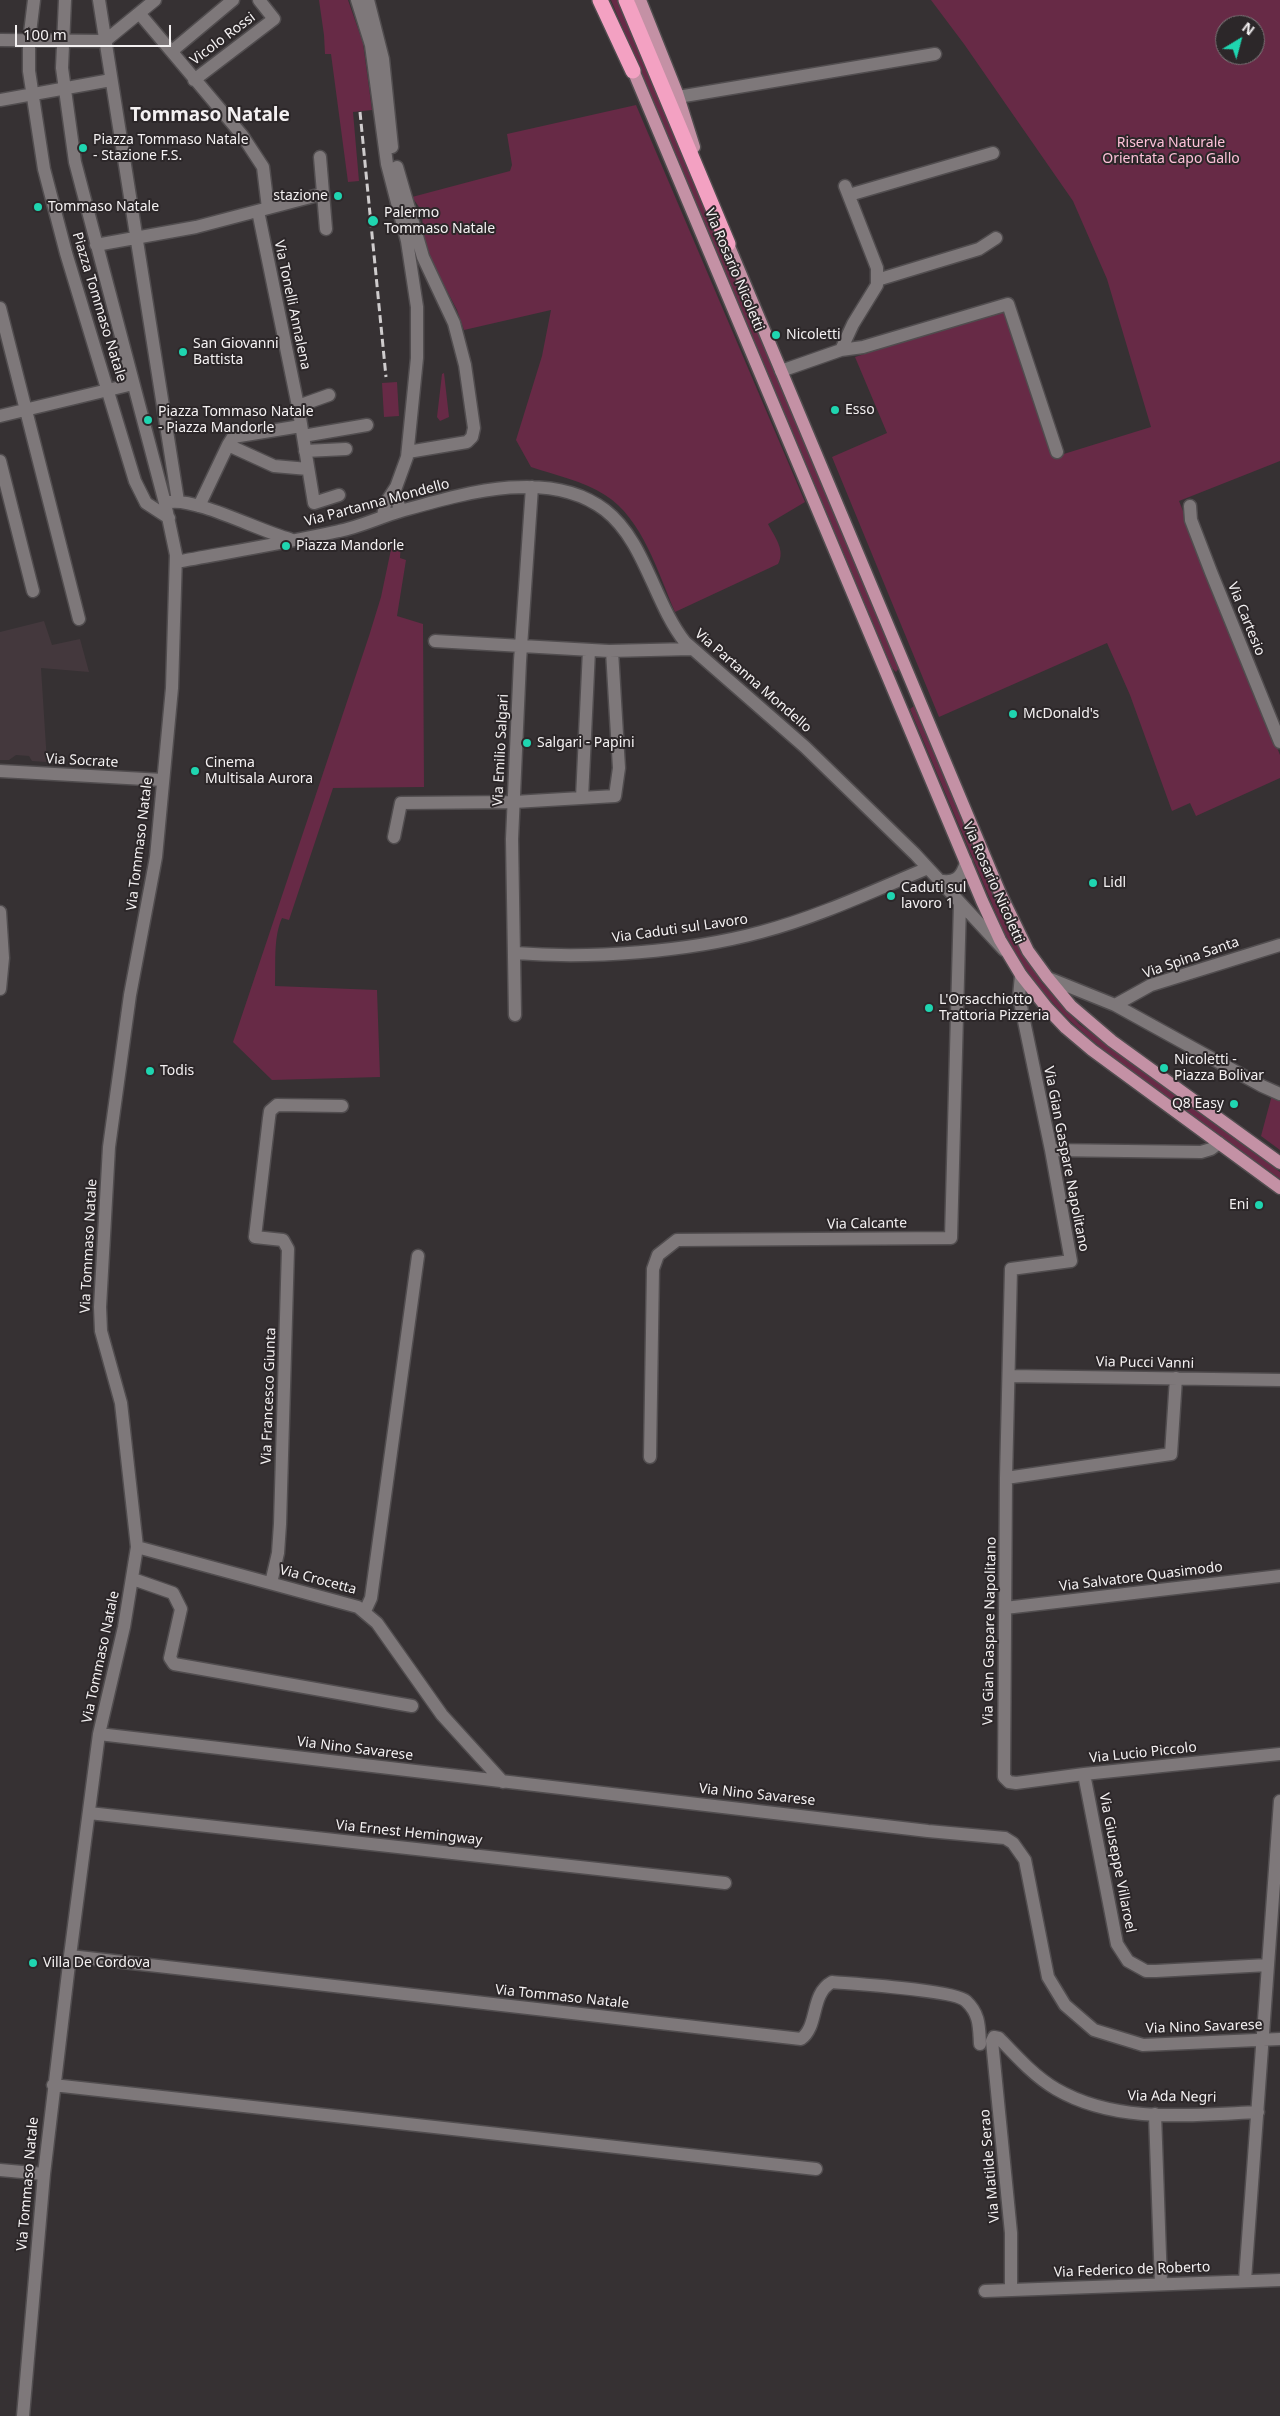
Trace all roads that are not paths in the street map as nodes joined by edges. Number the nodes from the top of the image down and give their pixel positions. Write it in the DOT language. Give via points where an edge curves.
graph roads {
  1 [pos="34,0"];
  2 [pos="65,0"];
  3 [pos="99,0"];
  4 [pos="155,0"];
  5 [pos="233,0"];
  6 [pos="259,0"];
  7 [pos="357,0"];
  8 [pos="368,0"];
  9 [pos="600,0"];
  10 [pos="604,0"];
  11 [pos="626,0"];
  12 [pos="640,0"];
  13 [pos="139,13"];
  14 [pos="0,40"];
  15 [pos="29,40"];
  16 [pos="105,41"];
  17 [pos="63,42"];
  18 [pos="172,52"];
  19 [pos="935,54"];
  20 [pos="633,71"];
  21 [pos="111,80"];
  22 [pos="194,80"];
  23 [pos="63,90"];
  24 [pos="32,96"];
  25 [pos="678,97"];
  26 [pos="0,100"];
  27 [pos="993,153"];
  28 [pos="320,157"];
  29 [pos="322,194"];
  30 [pos="263,210"];
  31 [pos="326,229"];
  32 [pos="996,238"];
  33 [pos="135,239"];
  34 [pos="728,244"];
  35 [pos="96,246"];
  36 [pos="877,280"];
  37 [pos="0,308"];
  38 [pos="841,350"];
  39 [pos="781,371"];
  40 [pos="132,384"];
  41 [pos="108,390"];
  42 [pos="329,395"];
  43 [pos="298,406"];
  44 [pos="25,410"];
  45 [pos="0,416"];
  46 [pos="367,426"];
  47 [pos="302,431"];
  48 [pos="228,445"];
  49 [pos="346,449"];
  50 [pos="305,451"];
  51 [pos="408,452"];
  52 [pos="1058,452"];
  53 [pos="0,461"];
  54 [pos="308,469"];
  55 [pos="396,487"];
  56 [pos="532,487"];
  57 [pos="339,495"];
  58 [pos="178,501"];
  59 [pos="165,503"];
  60 [pos="199,506"];
  61 [pos="1190,506"];
  62 [pos="400,511"];
  63 [pos="383,517"];
  64 [pos="169,518"];
  65 [pos="293,540"];
  66 [pos="176,562"];
  67 [pos="33,591"];
  68 [pos="79,619"];
  69 [pos="434,641"];
  70 [pos="521,646"];
  71 [pos="691,648"];
  72 [pos="589,650"];
  73 [pos="612,651"];
  74 [pos="900,654"];
  75 [pos="882,662"];
  76 [pos="924,711"];
  77 [pos="902,712"];
  78 [pos="1280,742"];
  79 [pos="0,771"];
  80 [pos="163,780"];
  81 [pos="582,798"];
  82 [pos="514,802"];
  83 [pos="394,837"];
  84 [pos="966,862"];
  85 [pos="928,868"];
  86 [pos="938,880"];
  87 [pos="960,903"];
  88 [pos="0,912"];
  89 [pos="1280,945"];
  90 [pos="515,953"];
  91 [pos="1010,957"];
  92 [pos="1021,975"];
  93 [pos="1046,977"];
  94 [pos="0,988"];
  95 [pos="1115,1005"];
  96 [pos="515,1015"];
  97 [pos="1280,1094"];
  98 [pos="342,1106"];
  99 [pos="1219,1143"];
  100 [pos="1051,1150"];
  101 [pos="1280,1163"];
  102 [pos="1280,1188"];
  103 [pos="418,1256"];
  104 [pos="1009,1376"];
  105 [pos="1176,1378"];
  106 [pos="1280,1380"];
  107 [pos="650,1457"];
  108 [pos="1006,1478"];
  109 [pos="137,1547"];
  110 [pos="1280,1576"];
  111 [pos="133,1579"];
  112 [pos="271,1583"];
  113 [pos="1005,1608"];
  114 [pos="366,1611"];
  115 [pos="412,1706"];
  116 [pos="99,1734"];
  117 [pos="1280,1754"];
  118 [pos="1084,1774"];
  119 [pos="503,1782"];
  120 [pos="1009,1782"];
  121 [pos="1280,1801"];
  122 [pos="89,1812"];
  123 [pos="725,1883"];
  124 [pos="70,1956"];
  125 [pos="1268,1965"];
  126 [pos="1280,2039"];
  127 [pos="1263,2040"];
  128 [pos="986,2042"];
  129 [pos="53,2085"];
  130 [pos="1258,2112"];
  131 [pos="1155,2114"];
  132 [pos="816,2169"];
  133 [pos="0,2170"];
  134 [pos="44,2174"];
  135 [pos="1245,2280"];
  136 [pos="1280,2280"];
  137 [pos="1161,2284"];
  138 [pos="985,2290"];
  139 [pos="1010,2290"];
  140 [pos="23,2416"];
  1 -- 15 [label="street, Piazza Tommaso Natale"];
  2 -- 17 [label="street, Piazza Tommaso Natale"];
  3 -- 16 [label="street"];
  4 -- 13 [label="street"];
  5 -- 18 [label="street"];
  6 -- 22 [label="street, Vicolo Rossi" via="274,19"];
  7 -- 51 [label="street" via="371,45 387,164 405,230 416,291 418,338"];
  8 -- 51 [label="street" via="383,59 393,152 423,257 454,323 465,365 474,428 467,442"];
  9 -- 20 [label="highway"];
  10 -- 20 [label="main road, Via Rosario Nicoletti"];
  11 -- 34 [label="highway"];
  12 -- 25 [label="main road, Via Rosario Nicoletti"];
  13 -- 16 [label="street"];
  13 -- 18 [label="street, Via Tonelli Annalena"];
  14 -- 15 [label="street"];
  15 -- 17 [label="street"];
  15 -- 24 [label="street, Piazza Tommaso Natale"];
  16 -- 17 [label="street"];
  16 -- 21 [label="street"];
  17 -- 23 [label="street, Piazza Tommaso Natale"];
  18 -- 22 [label="street, Via Tonelli Annalena"];
  19 -- 25 [label="street"];
  20 -- 75 [label="main road, Via Rosario Nicoletti"];
  21 -- 23 [label="street"];
  21 -- 33 [label="street"];
  22 -- 30 [label="street, Via Tonelli Annalena" via="242,135 263,167"];
  23 -- 24 [label="street"];
  23 -- 35 [label="street, Piazza Tommaso Natale" via="75,162"];
  24 -- 26 [label="street"];
  24 -- 41 [label="street, Piazza Tommaso Natale" via="44,169"];
  25 -- 34 [label="main road, Via Rosario Nicoletti"];
  27 -- 36 [label="street" via="847,191 877,268"];
  28 -- 29 [label="street"];
  29 -- 30 [label="street"];
  29 -- 31 [label="street"];
  30 -- 33 [label="street"];
  30 -- 43 [label="street, Via Tonelli Annalena"];
  32 -- 36 [label="street" via="979,250"];
  33 -- 35 [label="street"];
  33 -- 58 [label="street"];
  34 -- 39 [label="main road, Via Rosario Nicoletti"];
  35 -- 40 [label="street, Piazza Tommaso Natale"];
  36 -- 38 [label="street"];
  37 -- 44 [label="street"];
  38 -- 39 [label="street"];
  38 -- 52 [label="street" via="863,348 1008,304"];
  39 -- 74 [label="main road, Via Rosario Nicoletti"];
  40 -- 41 [label="street"];
  40 -- 59 [label="street, Piazza Tommaso Natale"];
  41 -- 44 [label="street"];
  41 -- 64 [label="street, Piazza Tommaso Natale" via="135,481 146,502"];
  42 -- 43 [label="street"];
  43 -- 47 [label="street, Via Tonelli Annalena"];
  44 -- 45 [label="street"];
  44 -- 68 [label="street"];
  46 -- 47 [label="street"];
  47 -- 48 [label="street" via="233,437"];
  47 -- 50 [label="street, Via Tonelli Annalena"];
  48 -- 54 [label="street" via="274,466"];
  48 -- 60 [label="street"];
  49 -- 50 [label="street"];
  50 -- 54 [label="street, Via Tonelli Annalena"];
  51 -- 55 [label="street"];
  53 -- 67 [label="street"];
  54 -- 57 [label="street, Via Tonelli Annalena" via="314,503"];
  55 -- 62 [label="street"];
  55 -- 63 [label="street" via="385,504"];
  56 -- 62 [label="street, Via Partanna Mondello" via="481,492"];
  56 -- 70 [label="street, Via Emilio Salgari"];
  56 -- 71 [label="street, Via Partanna Mondello" via="577,495 616,520 634,547 671,621"];
  58 -- 59 [label="street"];
  58 -- 60 [label="street"];
  59 -- 64 [label="street, Piazza Tommaso Natale"];
  60 -- 65 [label="street"];
  61 -- 78 [label="street, Via Cartesio" via="1191,520"];
  62 -- 63 [label="street, Via Partanna Mondello"];
  63 -- 65 [label="street, Via Partanna Mondello" via="341,531"];
  64 -- 66 [label="street, Piazza Tommaso Natale"];
  65 -- 66 [label="street"];
  66 -- 80 [label="street, Via Tommaso Natale" via="172,688"];
  69 -- 70 [label="street"];
  70 -- 72 [label="street"];
  70 -- 82 [label="street, Via Emilio Salgari"];
  71 -- 73 [label="street"];
  71 -- 85 [label="street, Via Partanna Mondello" via="805,747"];
  72 -- 73 [label="street"];
  72 -- 81 [label="street"];
  73 -- 81 [label="street" via="618,768 615,796"];
  74 -- 75 [label="main road, Via Rosario Nicoletti" via="903,672 900,677 889,673"];
  74 -- 76 [label="main road, Via Rosario Nicoletti"];
  75 -- 77 [label="main road, Via Rosario Nicoletti"];
  76 -- 77 [label="main road" via="917,701 912,700 904,703"];
  76 -- 93 [label="main road, Via Rosario Nicoletti" via="1013,922"];
  77 -- 84 [label="main road, Via Rosario Nicoletti"];
  79 -- 80 [label="street, Via Socrate"];
  80 -- 109 [label="street, Via Tommaso Natale" via="150,892 130,995 109,1147 100,1307 101,1331 122,1403"];
  81 -- 82 [label="street"];
  82 -- 83 [label="street" via="401,803"];
  82 -- 90 [label="street, Via Emilio Salgari"];
  84 -- 86 [label="street" via="964,873 958,879 951,882"];
  84 -- 91 [label="main road, Via Rosario Nicoletti"];
  85 -- 86 [label="street, Via Partanna Mondello"];
  85 -- 90 [label="street, Via Caduti sul Lavoro" via="802,919 719,942 611,954"];
  86 -- 87 [label="street, Via Partanna Mondello"];
  87 -- 91 [label="street, Via Partanna Mondello"];
  87 -- 107 [label="street, Via Calcante" via="951,1238 678,1240 658,1255 652,1269"];
  88 -- 94 [label="street" via="3,958"];
  89 -- 95 [label="street, Via Spina Santa" via="1151,985"];
  90 -- 96 [label="street, Via Emilio Salgari"];
  91 -- 92 [label="main road, Via Rosario Nicoletti"];
  92 -- 99 [label="main road, Via Rosario Nicoletti" via="1047,1008 1085,1045"];
  92 -- 100 [label="street, Via Gian Gaspare Napolitano" via="1019,997"];
  93 -- 95 [label="street"];
  93 -- 101 [label="main road, Via Rosario Nicoletti" via="1098,1030"];
  95 -- 97 [label="street"];
  98 -- 112 [label="street, Via Francesco Giunta" via="284,1104 270,1111 255,1237 282,1240 288,1249 280,1524"];
  99 -- 100 [label="street" via="1201,1152"];
  99 -- 102 [label="main road, Via Rosario Nicoletti"];
  100 -- 104 [label="street, Via Gian Gaspare Napolitano" via="1071,1261 1011,1268"];
  103 -- 114 [label="street" via="371,1598"];
  104 -- 105 [label="street, Via Pucci Vanni"];
  104 -- 108 [label="street, Via Gian Gaspare Napolitano"];
  105 -- 106 [label="street, Via Pucci Vanni"];
  105 -- 108 [label="street" via="1171,1454"];
  108 -- 113 [label="street, Via Gian Gaspare Napolitano"];
  109 -- 111 [label="street, Via Tommaso Natale"];
  109 -- 112 [label="street, Via Crocetta"];
  110 -- 113 [label="street, Via Salvatore Quasimodo"];
  111 -- 115 [label="street" via="173,1593 181,1609 170,1658 174,1664"];
  111 -- 116 [label="street, Via Tommaso Natale"];
  112 -- 114 [label="street, Via Crocetta" via="358,1606"];
  113 -- 120 [label="street, Via Gian Gaspare Napolitano" via="1003,1773"];
  114 -- 119 [label="street, Via Crocetta" via="442,1715"];
  116 -- 119 [label="street, Via Nino Savarese"];
  116 -- 122 [label="street, Via Tommaso Natale"];
  117 -- 118 [label="street, Via Lucio Piccolo"];
  118 -- 120 [label="street, Via Lucio Piccolo"];
  118 -- 125 [label="street, Via Giuseppe Villaroel" via="1117,1944 1128,1961 1141,1969 1156,1971"];
  119 -- 127 [label="street, Via Nino Savarese" via="1005,1838 1013,1843 1024,1860 1048,1978 1065,2005 1094,2030 1143,2045"];
  121 -- 125 [label="street"];
  122 -- 123 [label="street, Via Ernest Hemingway"];
  122 -- 124 [label="street, Via Tommaso Natale"];
  124 -- 128 [label="street, Via Tommaso Natale" via="801,2039 808,2034 820,1992 832,1982 958,1995 974,2010"];
  124 -- 129 [label="street, Via Tommaso Natale"];
  125 -- 127 [label="street"];
  126 -- 127 [label="street, Via Nino Savarese"];
  127 -- 130 [label="street"];
  128 -- 131 [label="street, Via Ada Negri" via="998,2037 1039,2077 1079,2100 1113,2110"];
  128 -- 139 [label="street, Via Matilde Serao" via="1011,2233"];
  129 -- 132 [label="street"];
  129 -- 134 [label="street, Via Tommaso Natale"];
  130 -- 131 [label="street, Via Ada Negri"];
  130 -- 135 [label="street"];
  131 -- 137 [label="street"];
  133 -- 134 [label="street"];
  134 -- 140 [label="street, Via Tommaso Natale"];
  135 -- 136 [label="street, Via Federico de Roberto"];
  135 -- 137 [label="street, Via Federico de Roberto"];
  137 -- 139 [label="street, Via Federico de Roberto"];
  138 -- 139 [label="street, Via Federico de Roberto"];
}
